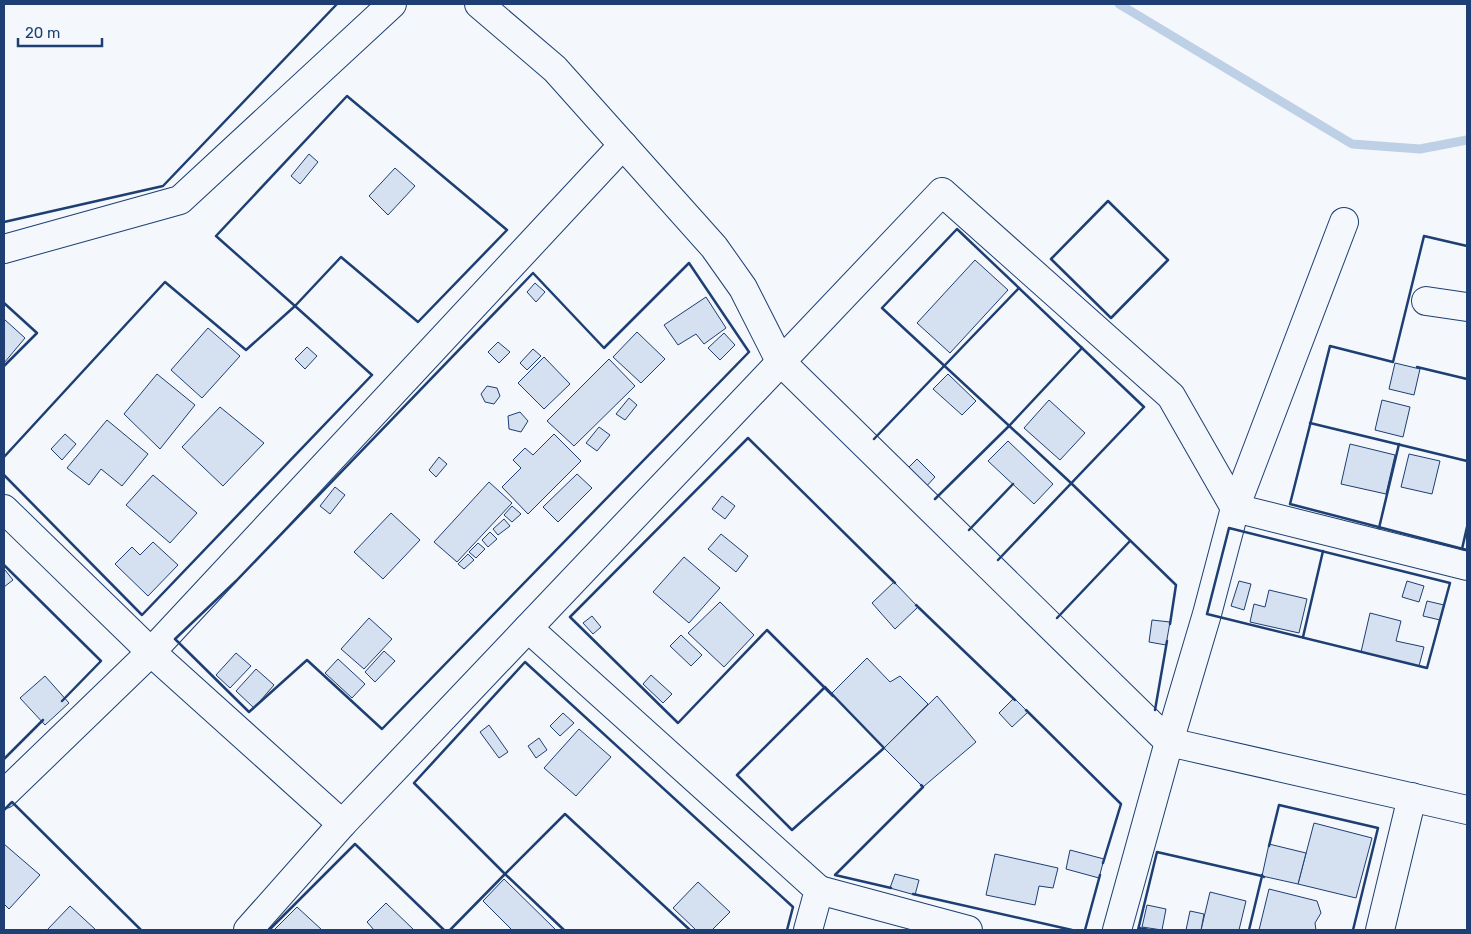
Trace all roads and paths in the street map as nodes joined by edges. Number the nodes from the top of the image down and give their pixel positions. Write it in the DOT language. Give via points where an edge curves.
graph roads {
  1 [pos="392,4"];
  2 [pos="479,4"];
  3 [pos="623,145"];
  4 [pos="1344,222"];
  5 [pos="4,249"];
  6 [pos="1426,301"];
  7 [pos="1467,307"];
  8 [pos="780,361"];
  9 [pos="1235,508"];
  10 [pos="4,509"];
  11 [pos="1467,566"];
  12 [pos="528,628"];
  13 [pos="151,652"];
  14 [pos="1169,742"];
  15 [pos="4,794"];
  16 [pos="1412,797"];
  17 [pos="1467,810"];
  18 [pos="342,824"];
  19 [pos="819,890"];
  20 [pos="248,930"];
  21 [pos="808,930"];
  22 [pos="968,930"];
  23 [pos="1117,930"];
  24 [pos="1380,930"];
  1 -- 5 [label="street" via="180,200"];
  2 -- 3 [label="street" via="555,69"];
  3 -- 8 [label="street" via="714,247 743,288"];
  3 -- 13 [label="street"];
  4 -- 9 [label="street"];
  6 -- 7 [label="street"];
  8 -- 9 [label="street" via="942,192 1171,396"];
  8 -- 12 [label="street"];
  8 -- 14 [label="street"];
  9 -- 11 [label="street"];
  9 -- 14 [label="street"];
  10 -- 13 [label="street"];
  12 -- 18 [label="street"];
  12 -- 19 [label="street"];
  13 -- 15 [label="street"];
  13 -- 18 [label="street"];
  14 -- 16 [label="street"];
  14 -- 23 [label="street"];
  16 -- 17 [label="street"];
  16 -- 24 [label="street"];
  18 -- 20 [label="street"];
  19 -- 21 [label="street"];
  19 -- 22 [label="street"];
}
